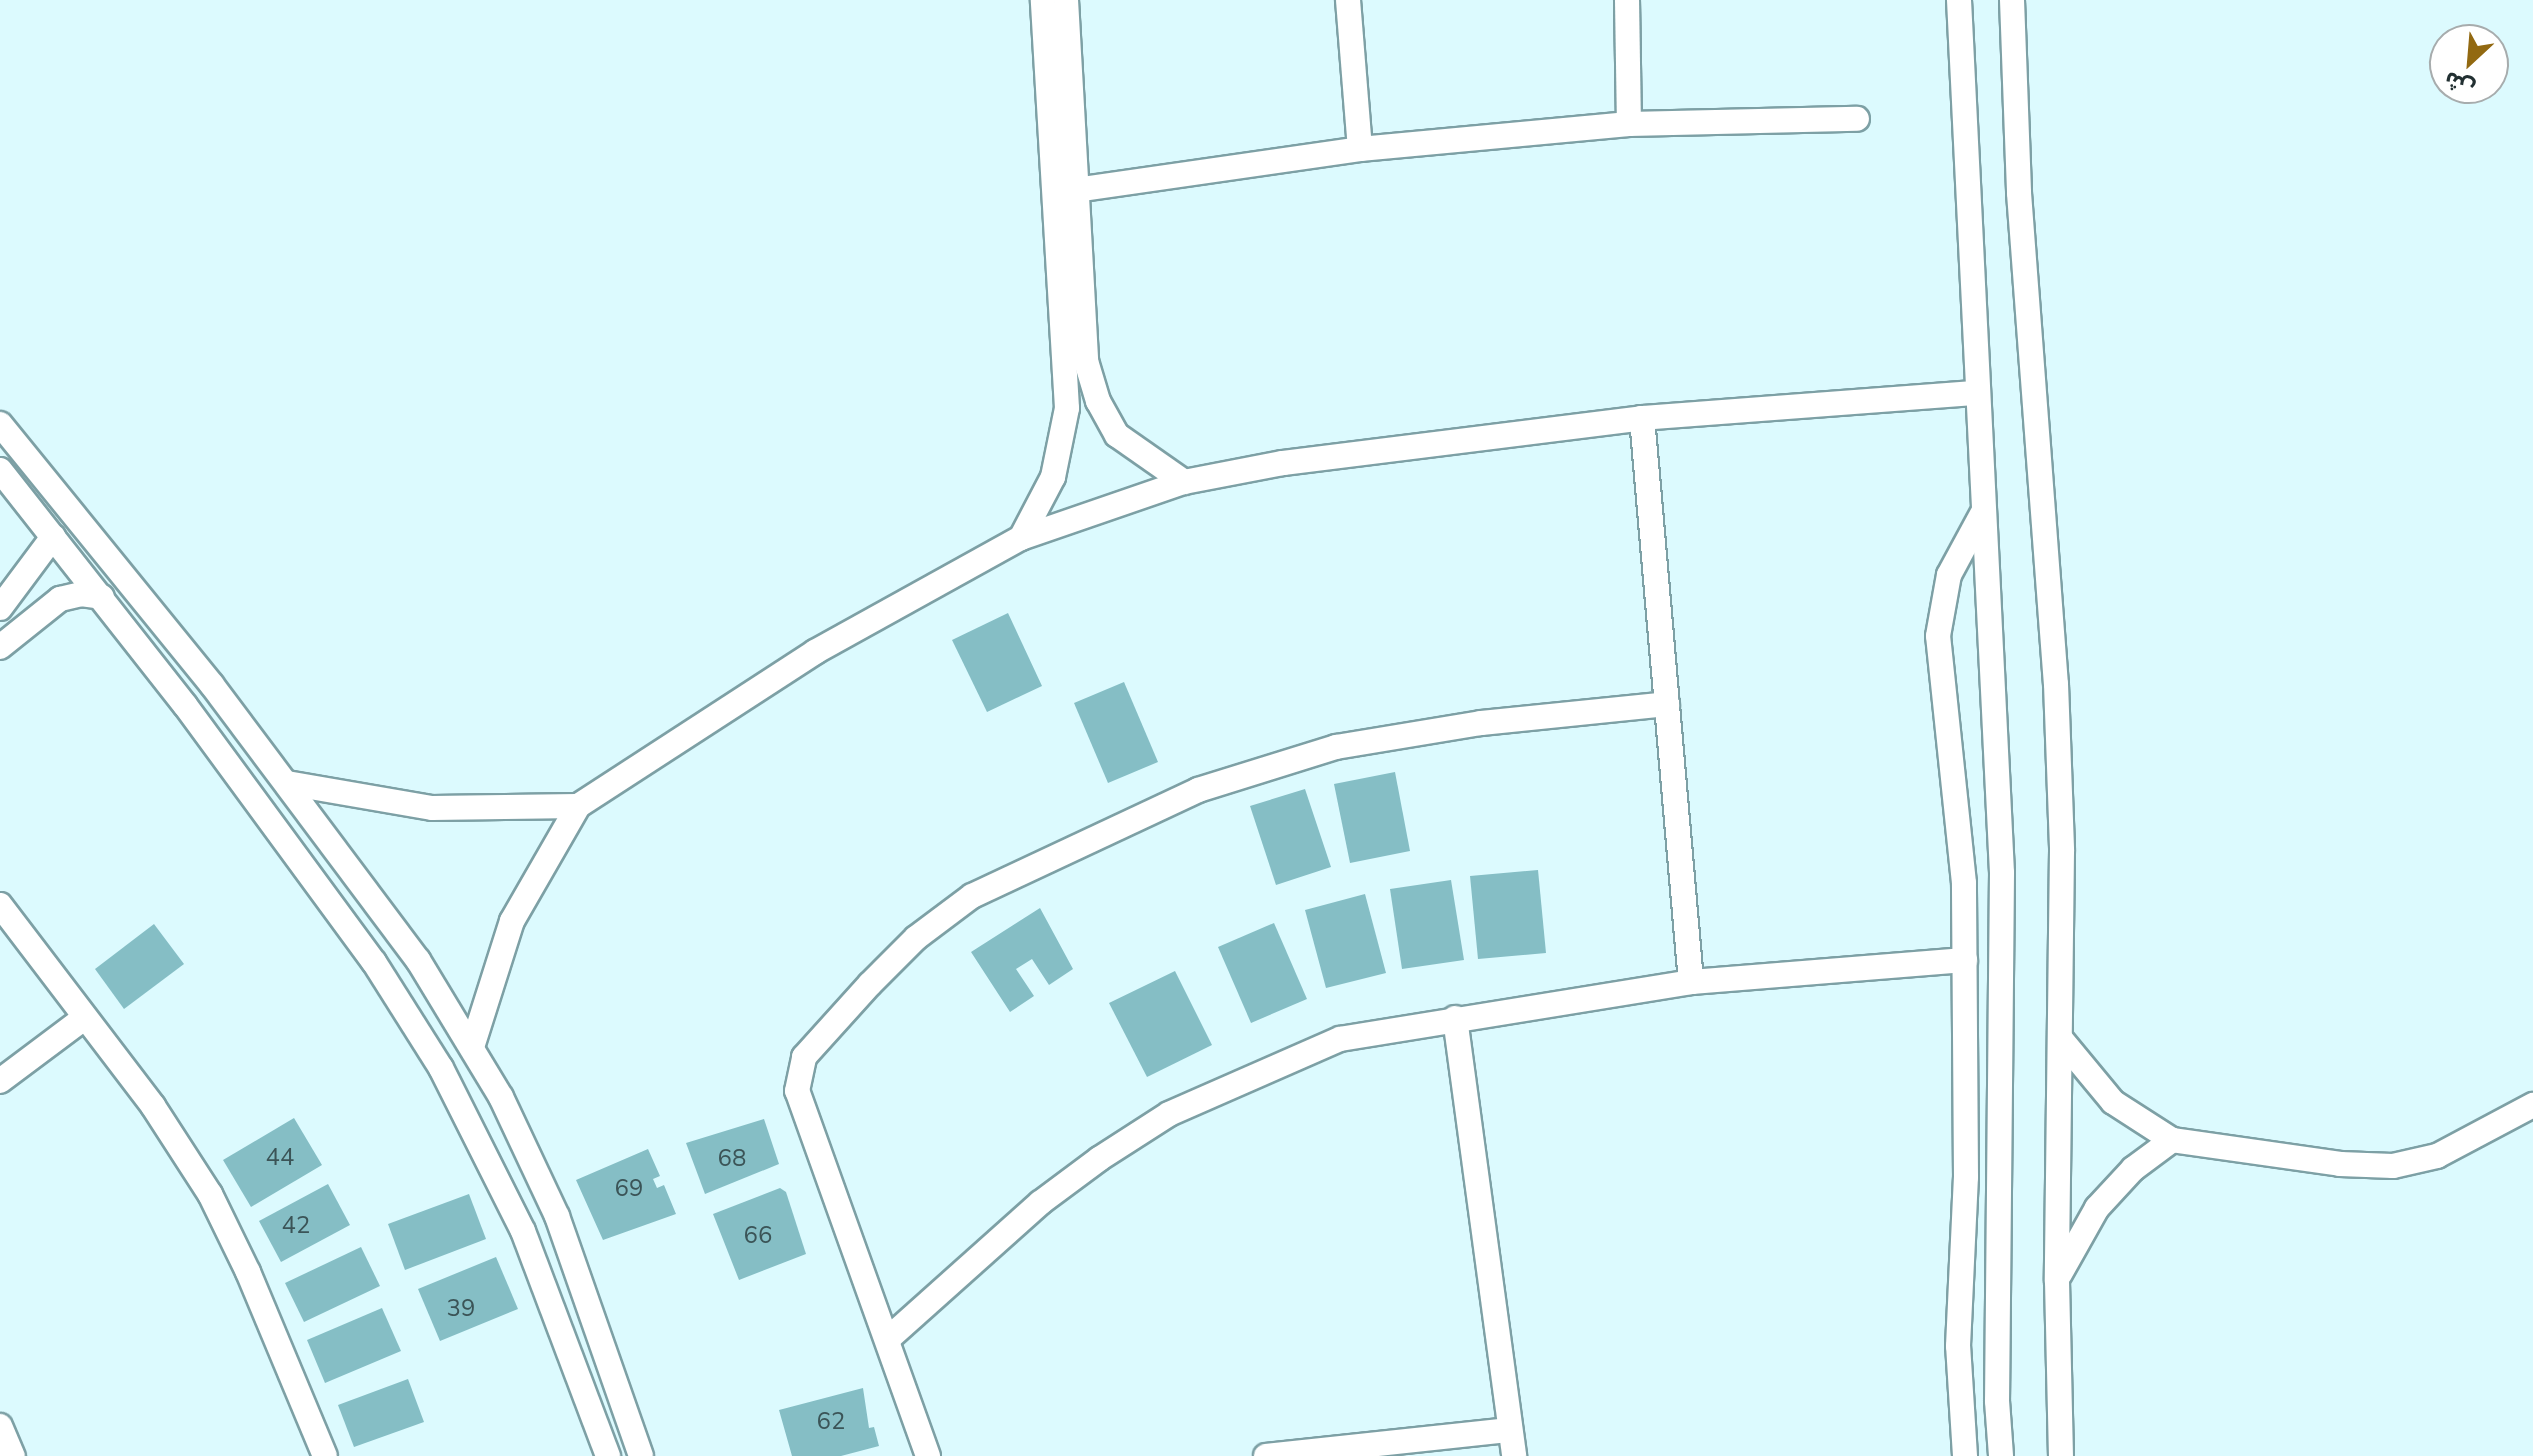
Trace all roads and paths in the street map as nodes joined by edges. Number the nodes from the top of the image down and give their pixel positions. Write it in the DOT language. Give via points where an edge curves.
graph roads {
  1 [pos="1043,0"];
  2 [pos="1066,0"];
  3 [pos="1348,0"];
  4 [pos="1627,0"];
  5 [pos="1959,0"];
  6 [pos="2012,0"];
  7 [pos="1857,119"];
  8 [pos="1629,124"];
  9 [pos="1360,149"];
  10 [pos="1076,190"];
  11 [pos="1076,362"];
  12 [pos="1975,393"];
  13 [pos="1642,418"];
  14 [pos="0,424"];
  15 [pos="0,470"];
  16 [pos="1184,482"];
  17 [pos="1983,512"];
  18 [pos="53,537"];
  19 [pos="1021,538"];
  20 [pos="102,597"];
  21 [pos="0,608"];
  22 [pos="0,647"];
  23 [pos="212,685"];
  24 [pos="1667,704"];
  25 [pos="185,705"];
  26 [pos="287,783"];
  27 [pos="578,806"];
  28 [pos="0,905"];
  29 [pos="1965,960"];
  30 [pos="1691,982"];
  31 [pos="1455,1018"];
  32 [pos="83,1019"];
  33 [pos="2060,1038"];
  34 [pos="472,1047"];
  35 [pos="0,1081"];
  36 [pos="2533,1105"];
  37 [pos="2172,1140"];
  38 [pos="557,1216"];
  39 [pos="523,1231"];
  40 [pos="2057,1281"];
  41 [pos="889,1338"];
  42 [pos="0,1426"];
  43 [pos="1510,1430"];
  44 [pos="13,1456"];
  45 [pos="325,1456"];
  46 [pos="608,1456"];
  47 [pos="641,1456"];
  48 [pos="928,1456"];
  49 [pos="1266,1456"];
  50 [pos="1514,1456"];
  51 [pos="1965,1456"];
  52 [pos="2001,1456"];
  53 [pos="2061,1456"];
  1 -- 11 [label="street"];
  2 -- 10 [label="street"];
  3 -- 9 [label="street"];
  4 -- 8 [label="street"];
  5 -- 12 [label="street"];
  6 -- 33 [label="street" via="2019,193 2056,684 2062,851"];
  7 -- 8 [label="street"];
  8 -- 9 [label="street"];
  9 -- 10 [label="street"];
  10 -- 11 [label="street"];
  11 -- 16 [label="street" via="1117,435"];
  11 -- 19 [label="street" via="1062,443 1048,487"];
  12 -- 13 [label="street"];
  12 -- 17 [label="street"];
  13 -- 16 [label="street" via="1283,463"];
  13 -- 24 [label="street"];
  14 -- 23 [label="street"];
  15 -- 18 [label="street"];
  16 -- 19 [label="street"];
  17 -- 29 [label="street" via="1949,575 1938,636 1960,819"];
  17 -- 52 [label="street" via="2002,873 1997,1401"];
  18 -- 20 [label="street"];
  18 -- 21 [label="street"];
  19 -- 27 [label="street" via="815,652"];
  20 -- 22 [label="street" via="60,599"];
  20 -- 25 [label="street"];
  23 -- 25 [label="street"];
  23 -- 26 [label="street"];
  24 -- 30 [label="street"];
  24 -- 41 [label="street" via="1481,723 1336,747 1281,764 1198,790 972,896 916,938 814,1043 797,1076 799,1107"];
  25 -- 39 [label="street" via="374,962 441,1068"];
  26 -- 27 [label="street" via="432,808"];
  26 -- 34 [label="street" via="418,960"];
  27 -- 34 [label="street" via="512,921"];
  28 -- 32 [label="street"];
  29 -- 30 [label="street"];
  29 -- 51 [label="street" via="1966,1177 1958,1346"];
  30 -- 31 [label="street"];
  31 -- 41 [label="street" via="1340,1039 1169,1114 1040,1203"];
  31 -- 43 [label="street"];
  32 -- 35 [label="street"];
  32 -- 45 [label="street" via="153,1106 210,1194"];
  33 -- 37 [label="street" via="2113,1102"];
  33 -- 40 [label="street"];
  34 -- 38 [label="street"];
  36 -- 37 [label="street" via="2437,1156 2393,1166 2340,1164"];
  37 -- 40 [label="street" via="2133,1169 2097,1208"];
  38 -- 39 [label="street"];
  38 -- 47 [label="street"];
  39 -- 46 [label="street"];
  40 -- 53 [label="street"];
  41 -- 48 [label="street"];
  42 -- 44 [label="street"];
  43 -- 49 [label="street"];
  43 -- 50 [label="street"];
}
